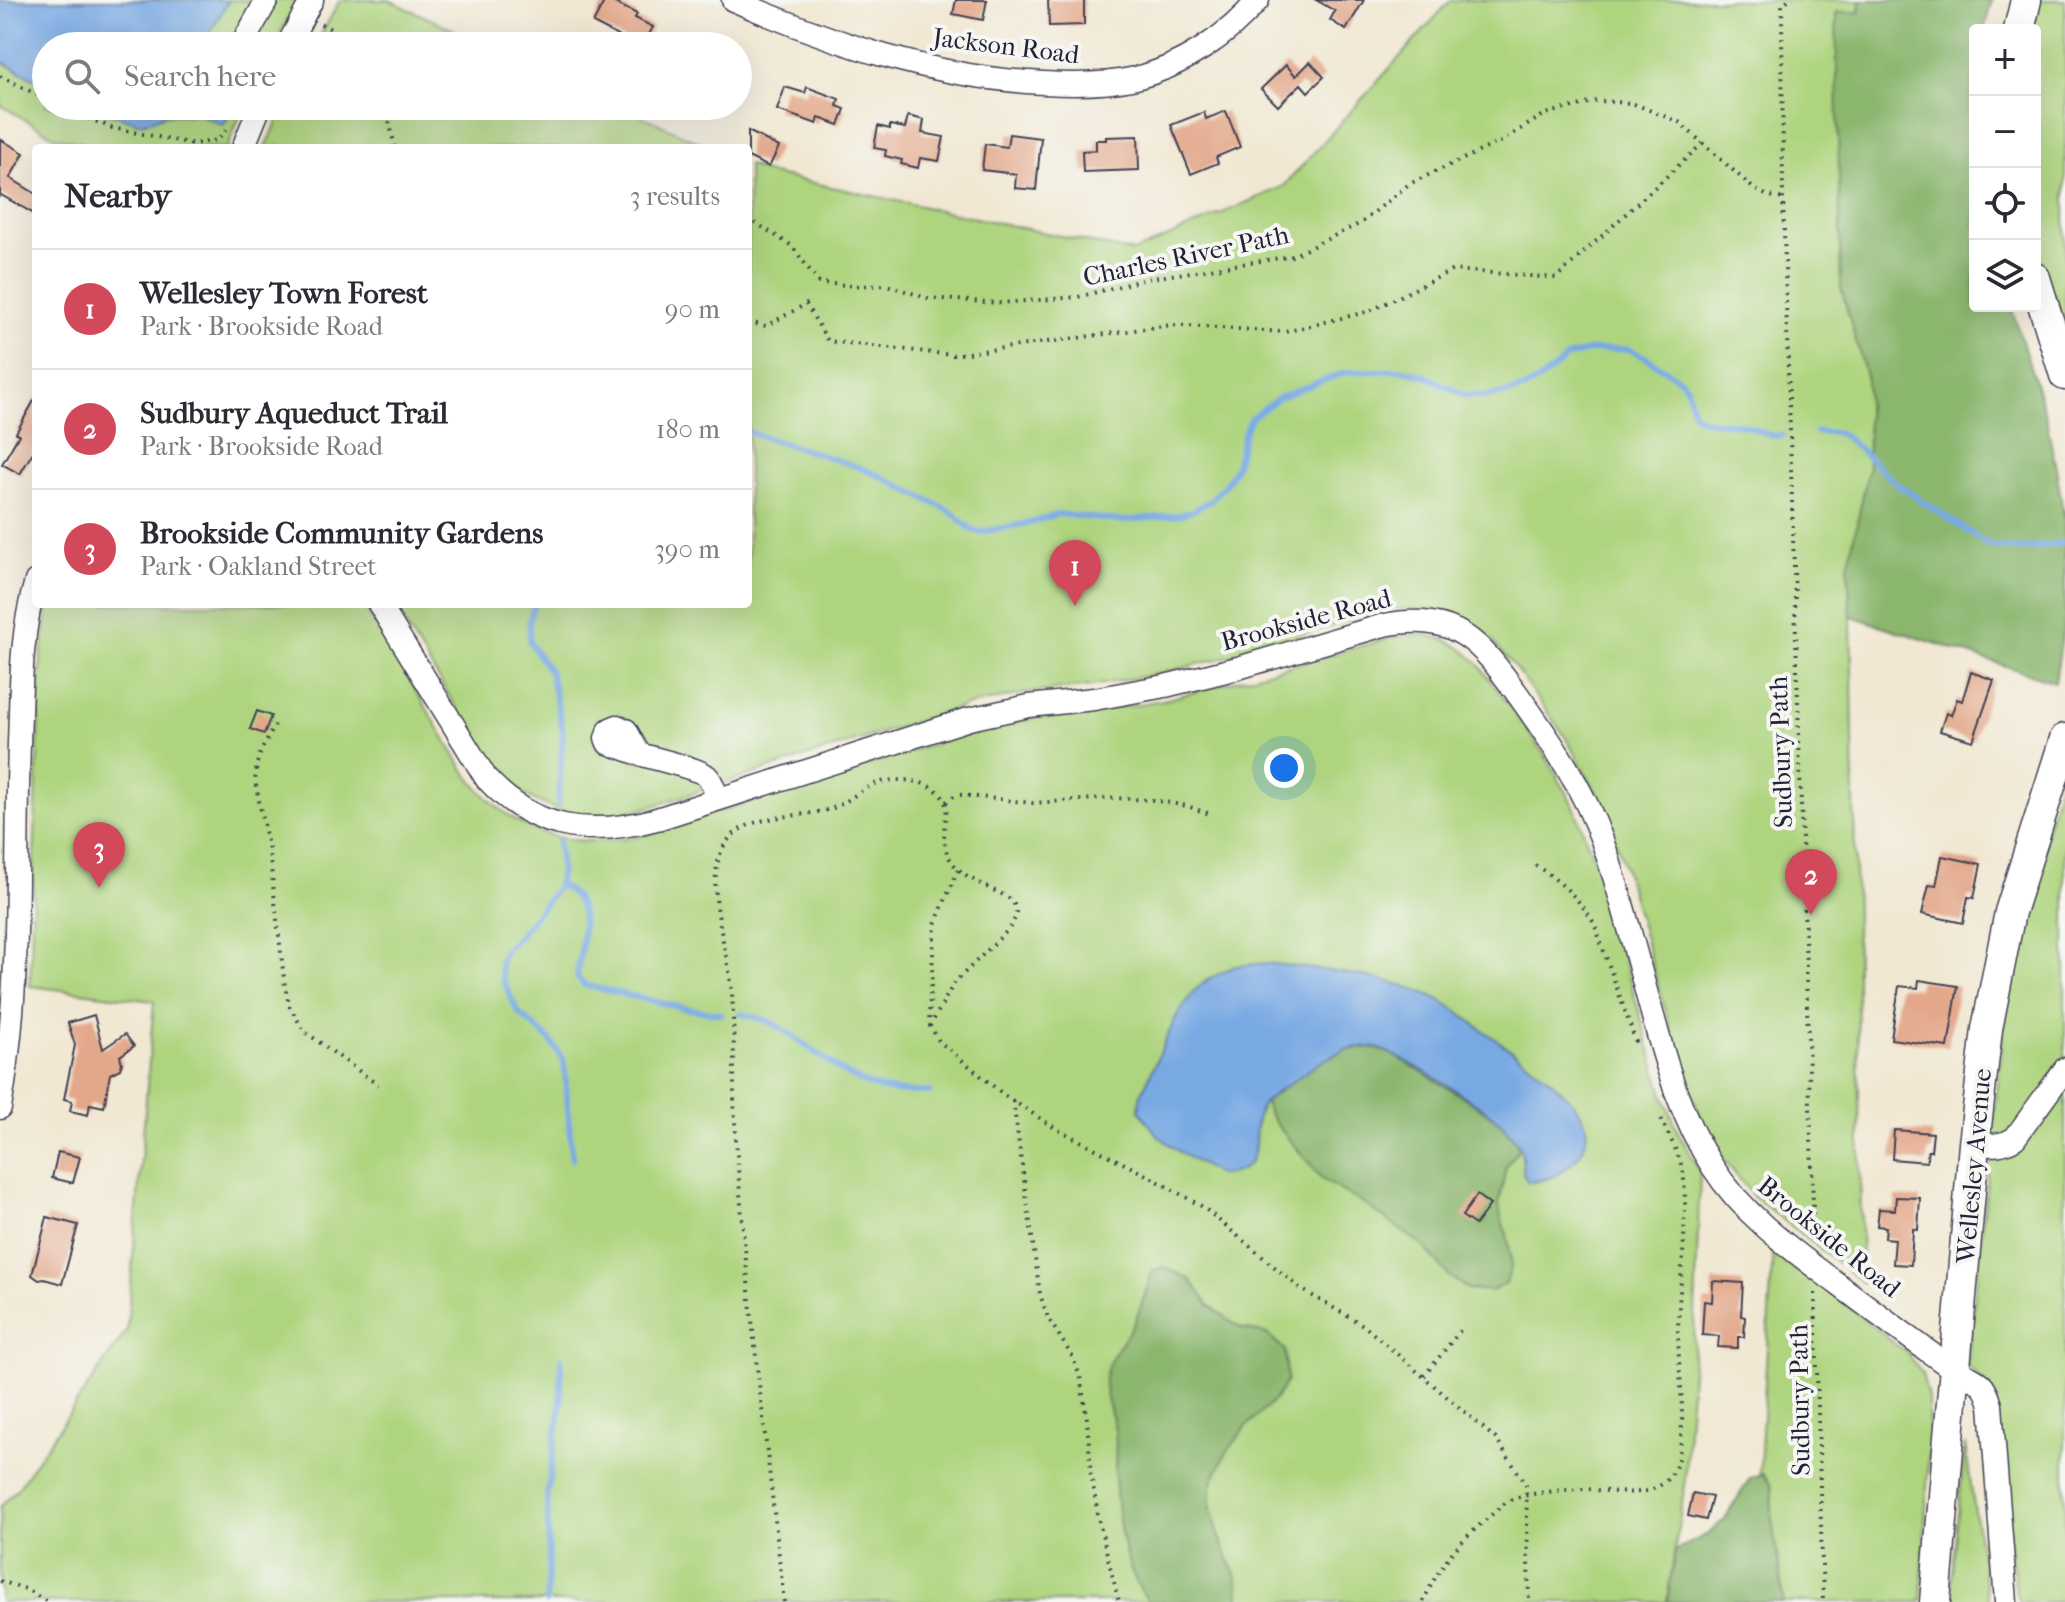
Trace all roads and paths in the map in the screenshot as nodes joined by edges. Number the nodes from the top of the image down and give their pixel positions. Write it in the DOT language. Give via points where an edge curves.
graph roads {
  1 [pos="267,0"];
  2 [pos="312,0"];
  3 [pos="733,0"];
  4 [pos="1258,0"];
  5 [pos="1788,0"];
  6 [pos="2026,0"];
  7 [pos="319,23"];
  8 [pos="2020,24"];
  9 [pos="249,32"];
  10 [pos="295,32"];
  11 [pos="337,32"];
  12 [pos="0,76"];
  13 [pos="32,92"];
  14 [pos="93,120"];
  15 [pos="254,120"];
  16 [pos="389,120"];
  17 [pos="227,129"];
  18 [pos="1703,143"];
  19 [pos="194,144"];
  20 [pos="194,144"];
  21 [pos="245,144"];
  22 [pos="394,144"];
  23 [pos="1783,199"];
  24 [pos="752,221"];
  25 [pos="2041,297"];
  26 [pos="752,323"];
  27 [pos="2065,375"];
  28 [pos="32,597"];
  29 [pos="381,608"];
  30 [pos="275,725"];
  31 [pos="2065,739"];
  32 [pos="639,754"];
  33 [pos="718,799"];
  34 [pos="946,802"];
  35 [pos="1210,814"];
  36 [pos="1535,865"];
  37 [pos="958,870"];
  38 [pos="8,926"];
  39 [pos="930,1026"];
  40 [pos="1640,1053"];
  41 [pos="2065,1069"];
  42 [pos="378,1085"];
  43 [pos="1013,1101"];
  44 [pos="0,1108"];
  45 [pos="1661,1117"];
  46 [pos="1974,1144"];
  47 [pos="1815,1267"];
  48 [pos="1464,1326"];
  49 [pos="1956,1371"];
  50 [pos="1424,1376"];
  51 [pos="1527,1495"];
  52 [pos="0,1581"];
  53 [pos="47,1602"];
  54 [pos="784,1602"];
  55 [pos="1119,1602"];
  56 [pos="1423,1602"];
  57 [pos="1529,1602"];
  58 [pos="1823,1602"];
  59 [pos="1935,1602"];
  60 [pos="2006,1602"];
  1 -- 9 [label="street"];
  2 -- 10 [label="street"];
  3 -- 4 [label="street, Jackson Road" via="824,38 910,63 1005,80 1090,85 1139,77 1177,62 1213,40"];
  5 -- 23 [label="path, Sudbury Path" via="1782,5"];
  6 -- 8 [label="main road"];
  7 -- 11 [label="path"];
  12 -- 13 [label="path"];
  14 -- 19 [label="path"];
  15 -- 21 [label="street"];
  16 -- 22 [label="path"];
  17 -- 20 [label="path" via="217,140"];
  18 -- 23 [label="path, Charles River Path" via="1754,189"];
  18 -- 24 [label="path, Charles River Path" via="1679,122 1632,103 1597,101 1545,114 1502,141 1409,184 1361,223 1292,256 1146,279 1078,297 1000,303 927,298 887,285 819,283 792,246"];
  18 -- 26 [label="path" via="1556,278 1453,270 1370,311 1285,332 1171,325 953,355 828,341 806,304 766,326"];
  23 -- 47 [label="path, Sudbury Path"];
  25 -- 27 [label="main road"];
  28 -- 38 [label="street" via="22,660"];
  29 -- 33 [label="street, Brookside Road" via="480,770 497,791 526,812 573,828 610,828"];
  30 -- 42 [label="path" via="261,751 255,781 290,1007 304,1031"];
  31 -- 46 [label="main road, Wellesley Avenue" via="2010,912 1987,1029"];
  32 -- 33 [label="street" via="702,772"];
  33 -- 47 [label="street, Brookside Road" via="986,715 1165,686 1396,623 1450,627 1494,663 1555,746 1586,801 1667,1065 1698,1143 1745,1206"];
  34 -- 35 [label="path" via="961,795 1032,803 1126,798"];
  34 -- 37 [label="path" via="943,838"];
  34 -- 54 [label="path" via="934,788 917,783 877,784 828,809 741,828 727,840 718,861 718,911 732,989 741,1205"];
  36 -- 40 [label="path" via="1572,893 1594,923"];
  37 -- 39 [label="path" via="935,924"];
  37 -- 39 [label="path" via="1011,899 1016,913 1006,933 954,983"];
  38 -- 44 [label="street" via="12,1022"];
  39 -- 43 [label="path" via="946,1048"];
  41 -- 46 [label="street" via="2015,1138 1997,1146"];
  43 -- 50 [label="path" via="1203,1207 1301,1289 1363,1325"];
  43 -- 55 [label="path" via="1040,1294 1080,1376 1099,1522"];
  45 -- 51 [label="path" via="1684,1178 1678,1459 1662,1484 1646,1491 1584,1489"];
  46 -- 49 [label="main road, Wellesley Avenue"];
  47 -- 49 [label="street, Brookside Road"];
  47 -- 58 [label="path, Sudbury Path"];
  48 -- 50 [label="path"];
  49 -- 59 [label="main road, Wellesley Avenue"];
  49 -- 60 [label="street, Brookside Road" via="1994,1435"];
  50 -- 51 [label="path" via="1495,1438 1522,1475"];
  51 -- 56 [label="path" via="1509,1500 1471,1533 1441,1566"];
  51 -- 57 [label="path"];
  52 -- 53 [label="path"];
}
